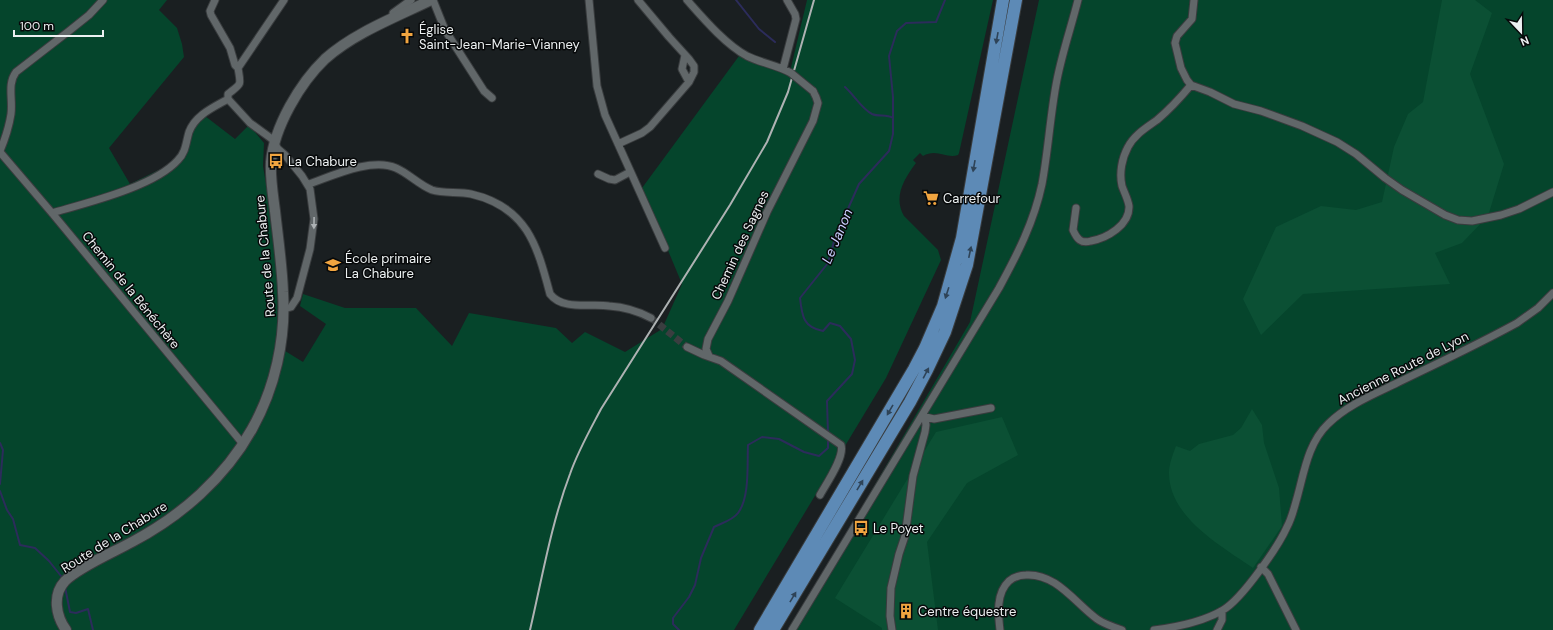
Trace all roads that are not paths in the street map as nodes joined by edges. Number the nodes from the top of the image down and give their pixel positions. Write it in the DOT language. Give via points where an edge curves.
graph roads {
  1 [pos="103,0"];
  2 [pos="215,0"];
  3 [pos="284,0"];
  4 [pos="411,0"];
  5 [pos="432,0"];
  6 [pos="589,0"];
  7 [pos="638,0"];
  8 [pos="687,0"];
  9 [pos="787,0"];
  10 [pos="1003,0"];
  11 [pos="1016,0"];
  12 [pos="1078,0"];
  13 [pos="1194,0"];
  14 [pos="394,18"];
  15 [pos="685,55"];
  16 [pos="238,68"];
  17 [pos="783,69"];
  18 [pos="688,82"];
  19 [pos="1191,85"];
  20 [pos="492,98"];
  21 [pos="228,99"];
  22 [pos="275,144"];
  23 [pos="618,144"];
  24 [pos="0,151"];
  25 [pos="630,172"];
  26 [pos="598,174"];
  27 [pos="309,184"];
  28 [pos="1553,192"];
  29 [pos="1076,208"];
  30 [pos="52,213"];
  31 [pos="665,248"];
  32 [pos="1553,293"];
  33 [pos="284,309"];
  34 [pos="651,318"];
  35 [pos="687,347"];
  36 [pos="709,356"];
  37 [pos="991,408"];
  38 [pos="923,417"];
  39 [pos="243,444"];
  40 [pos="820,495"];
  41 [pos="1261,567"];
  42 [pos="1222,611"];
  43 [pos="66,630"];
  44 [pos="760,630"];
  45 [pos="773,630"];
  46 [pos="792,630"];
  47 [pos="892,630"];
  48 [pos="1000,630"];
  49 [pos="1122,630"];
  50 [pos="1154,630"];
  51 [pos="1217,630"];
  52 [pos="1296,630"];
  1 -- 24 [label="street" via="79,23 13,76 11,115"];
  2 -- 16 [label="street" via="211,15"];
  3 -- 16 [label="street"];
  4 -- 14 [label="street" via="393,13"];
  5 -- 14 [label="main road, Route de la Chabure"];
  5 -- 20 [label="street" via="444,30 484,91"];
  6 -- 23 [label="street" via="597,86 605,117"];
  7 -- 15 [label="street"];
  8 -- 17 [label="street, Chemin des Sagnes" via="737,49"];
  9 -- 17 [label="street" via="796,19"];
  10 -- 44 [label="highway, one-way" via="962,238 943,306 914,369"];
  45 -- 11 [label="highway, one-way" via="910,402 946,332 969,259"];
  12 -- 38 [label="street" via="1056,84 1041,186 1031,221 999,288"];
  13 -- 19 [label="street" via="1192,20 1177,36 1175,43 1181,68"];
  14 -- 22 [label="main road, Route de la Chabure" via="339,48 314,70 292,104"];
  15 -- 18 [label="street" via="682,68"];
  15 -- 18 [label="street" via="694,66 694,72"];
  16 -- 21 [label="street" via="239,86 228,94"];
  17 -- 36 [label="street, Chemin des Sagnes, bridge" via="813,91 818,104 814,121 708,339 706,349"];
  18 -- 23 [label="street" via="647,130"];
  19 -- 28 [label="street" via="1234,104 1302,126 1337,142 1402,190 1445,216 1458,220 1472,221 1500,216"];
  19 -- 29 [label="street" via="1173,105 1134,137 1128,146 1123,157 1121,176 1129,206 1126,220 1105,237 1086,243 1080,241 1073,230"];
  21 -- 22 [label="street" via="242,116"];
  21 -- 30 [label="street" via="200,116 190,129 182,156 167,169 136,186"];
  22 -- 27 [label="street"];
  22 -- 33 [label="main road, Route de la Chabure" via="272,179"];
  23 -- 25 [label="street"];
  24 -- 30 [label="street, Chemin de la Bénéchère"];
  25 -- 26 [label="street" via="615,180"];
  25 -- 31 [label="street"];
  27 -- 33 [label="street, one-way" via="314,219 310,249 299,294 294,303"];
  27 -- 34 [label="street" via="378,164 397,168 432,190 468,193 487,199 507,210 526,227 554,299 570,304 620,307"];
  30 -- 39 [label="street, Chemin de la Bénéchère"];
  32 -- 41 [label="street, Ancienne Route de Lyon" via="1517,323 1367,398 1328,423 1312,447 1288,526"];
  33 -- 39 [label="main road, Route de la Chabure" via="276,368 263,407"];
  35 -- 36 [label="street"];
  36 -- 40 [label="street" via="732,368 841,445 842,453"];
  37 -- 38 [label="street" via="934,419"];
  38 -- 46 [label="street"];
  38 -- 47 [label="street" via="926,432 913,476 905,536 891,588"];
  39 -- 43 [label="main road, Route de la Chabure" via="217,477 182,510 138,539 79,571 65,582 56,602 58,614"];
  41 -- 42 [label="street, Ancienne Route de Lyon" via="1239,597"];
  41 -- 52 [label="street" via="1268,574"];
  42 -- 50 [label="street, Ancienne Route de Lyon" via="1183,625"];
  42 -- 51 [label="street" via="1222,620"];
  48 -- 49 [label="street" via="998,607 1004,587 1013,578 1028,574 1049,580 1096,618"];
}
